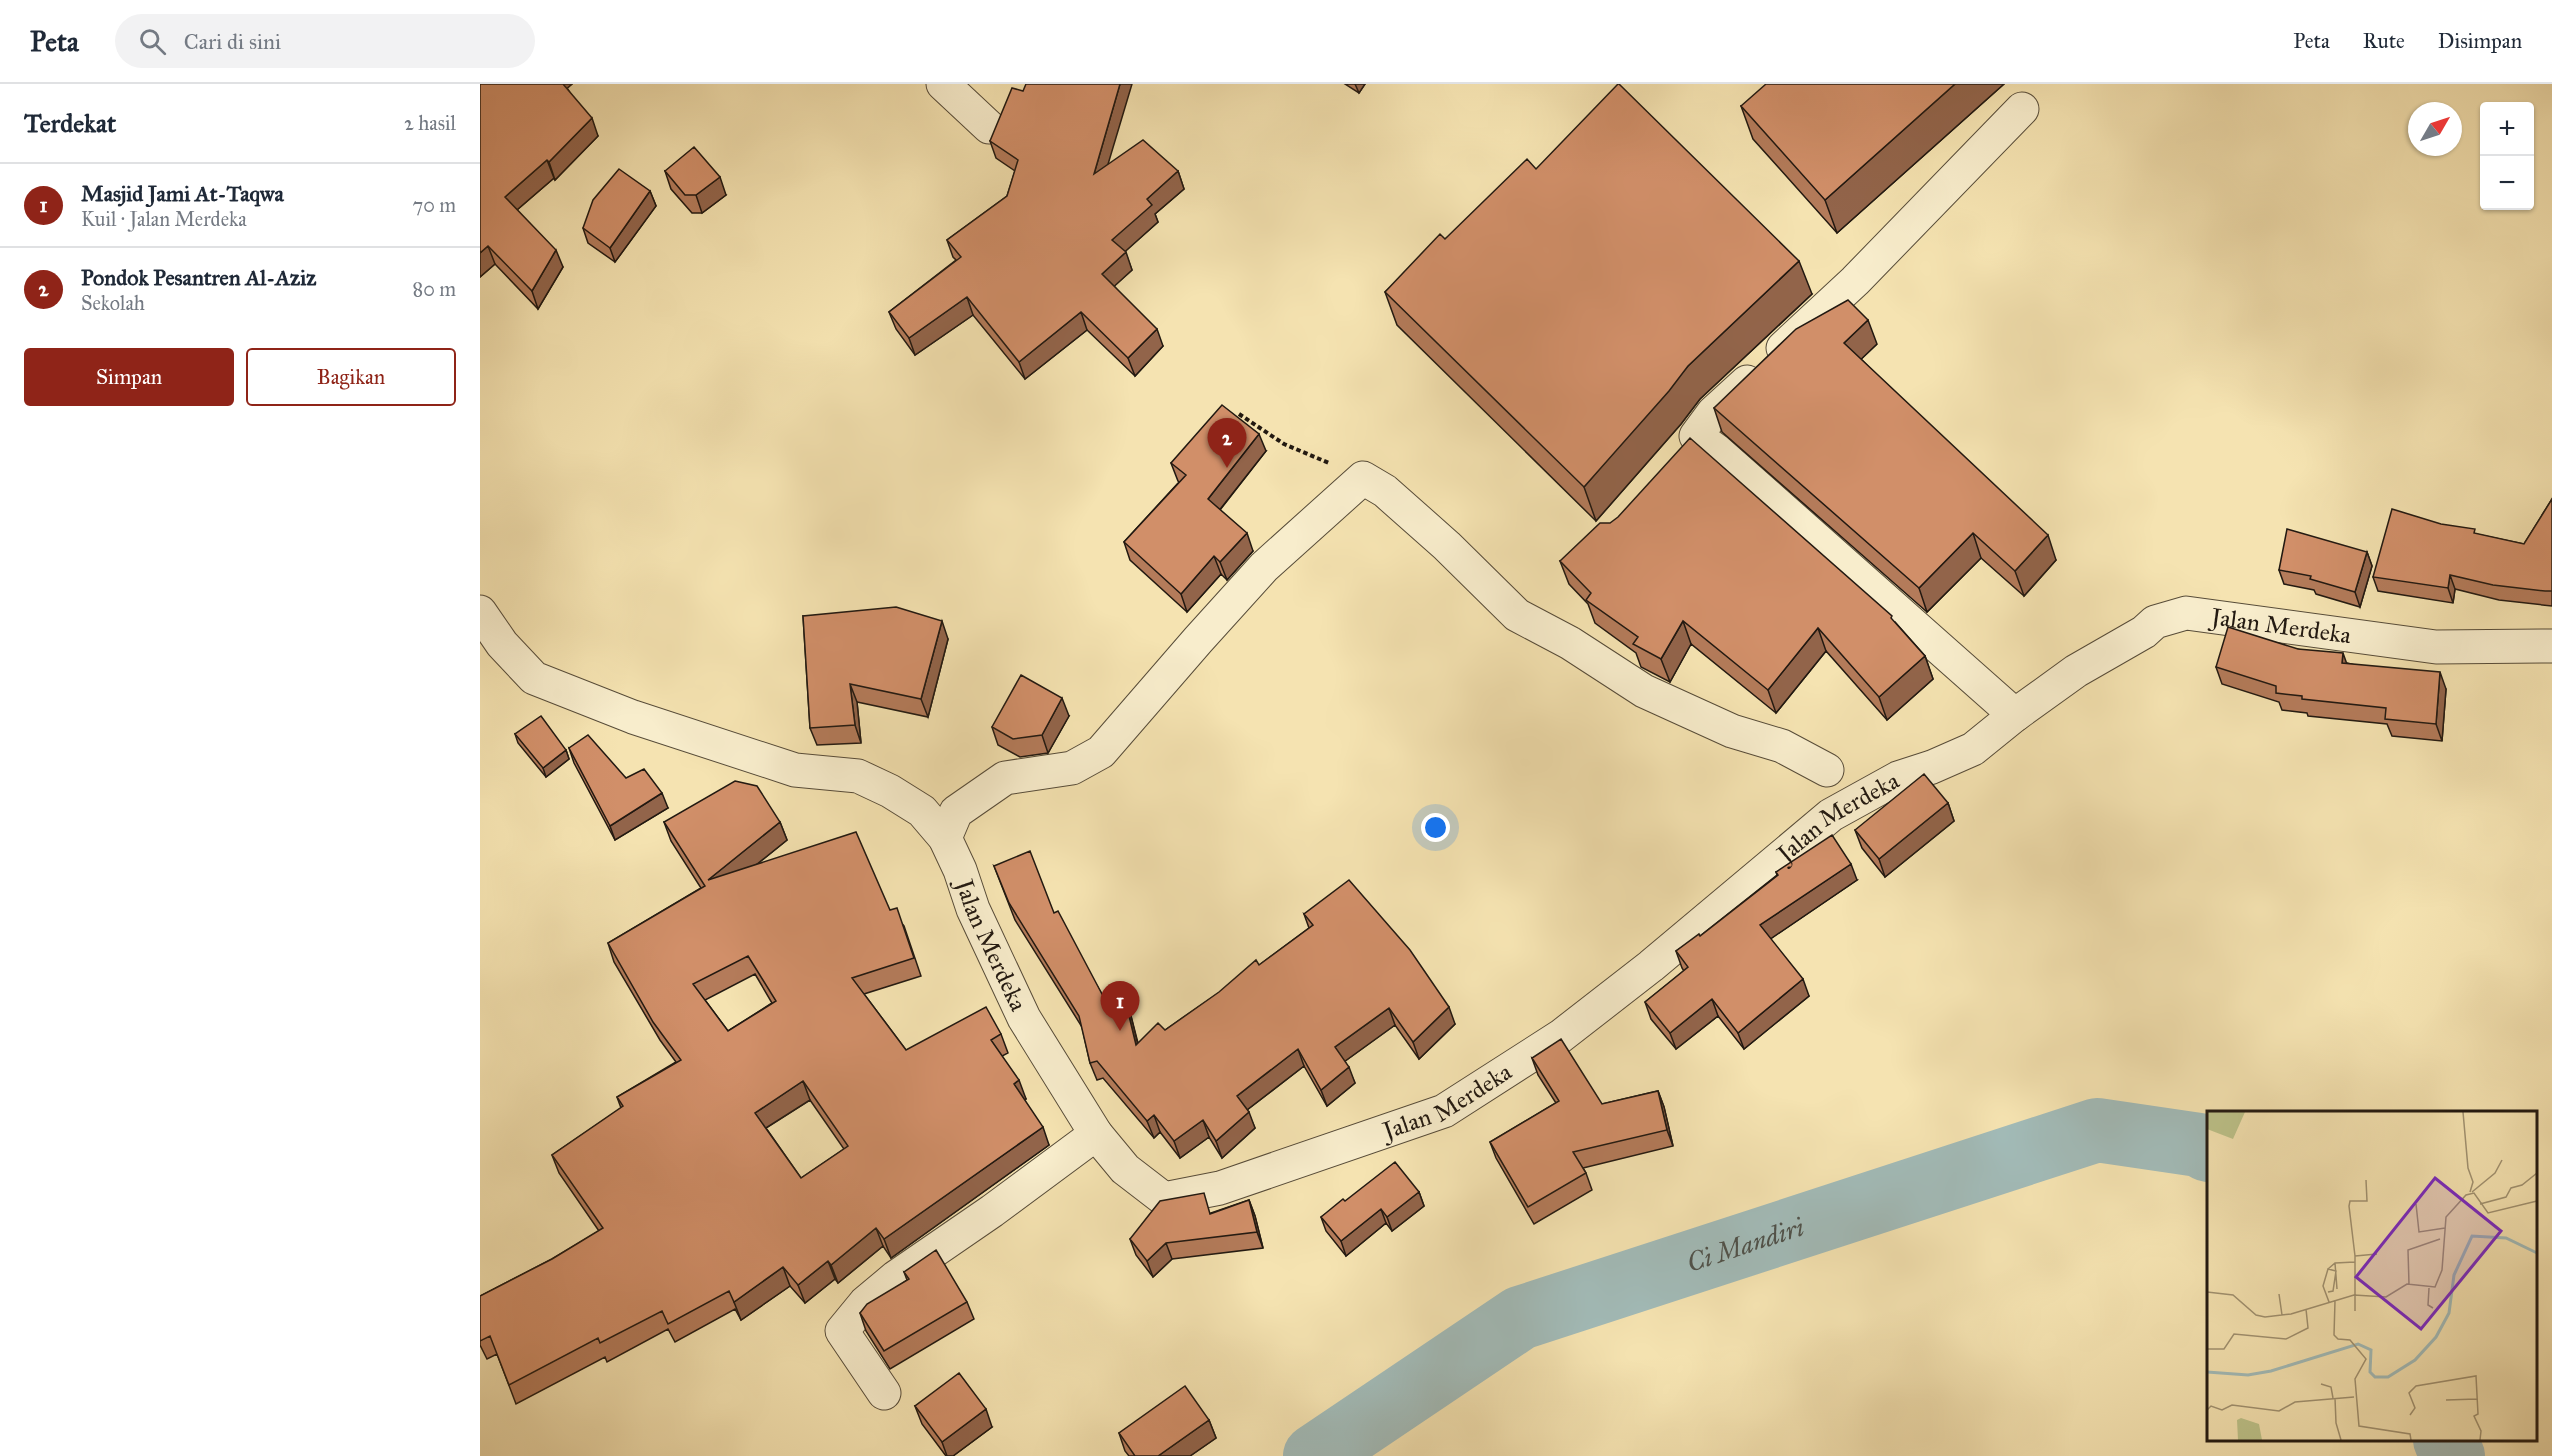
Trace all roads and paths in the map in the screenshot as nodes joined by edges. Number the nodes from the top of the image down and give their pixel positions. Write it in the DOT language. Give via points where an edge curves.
graph roads {
  1 [pos="944,84"];
  2 [pos="2022,109"];
  3 [pos="989,127"];
  4 [pos="1239,414"];
  5 [pos="1696,436"];
  6 [pos="1673,461"];
  7 [pos="1363,478"];
  8 [pos="480,612"];
  9 [pos="2552,646"];
  10 [pos="2015,715"];
  11 [pos="1827,770"];
  12 [pos="945,838"];
  13 [pos="1096,1134"];
  14 [pos="884,1393"];
  1 -- 3 [label="street"];
  2 -- 5 [label="street" via="1855,281 1713,413"];
  4 -- 7 [label="path" via="1284,444"];
  5 -- 6 [label="street"];
  5 -- 10 [label="street"];
  7 -- 11 [label="street" via="1385,491 1447,546 1517,615 1570,643 1644,691 1732,731 1782,746"];
  7 -- 12 [label="street" via="1264,567 1101,752 1072,768 1005,778 956,812"];
  8 -- 12 [label="street, Jalan Merdeka" via="502,644 534,678 633,717 795,770 858,776 922,811"];
  9 -- 10 [label="street, Jalan Merdeka" via="2436,647 2186,613 2155,622"];
  10 -- 13 [label="street, Jalan Merdeka" via="1973,749 1898,778 1832,815 1570,1029 1444,1111 1220,1188 1164,1199 1125,1169"];
  12 -- 13 [label="street, Jalan Merdeka" via="1024,1018"];
  13 -- 14 [label="street" via="865,1303 842,1332"];
}
